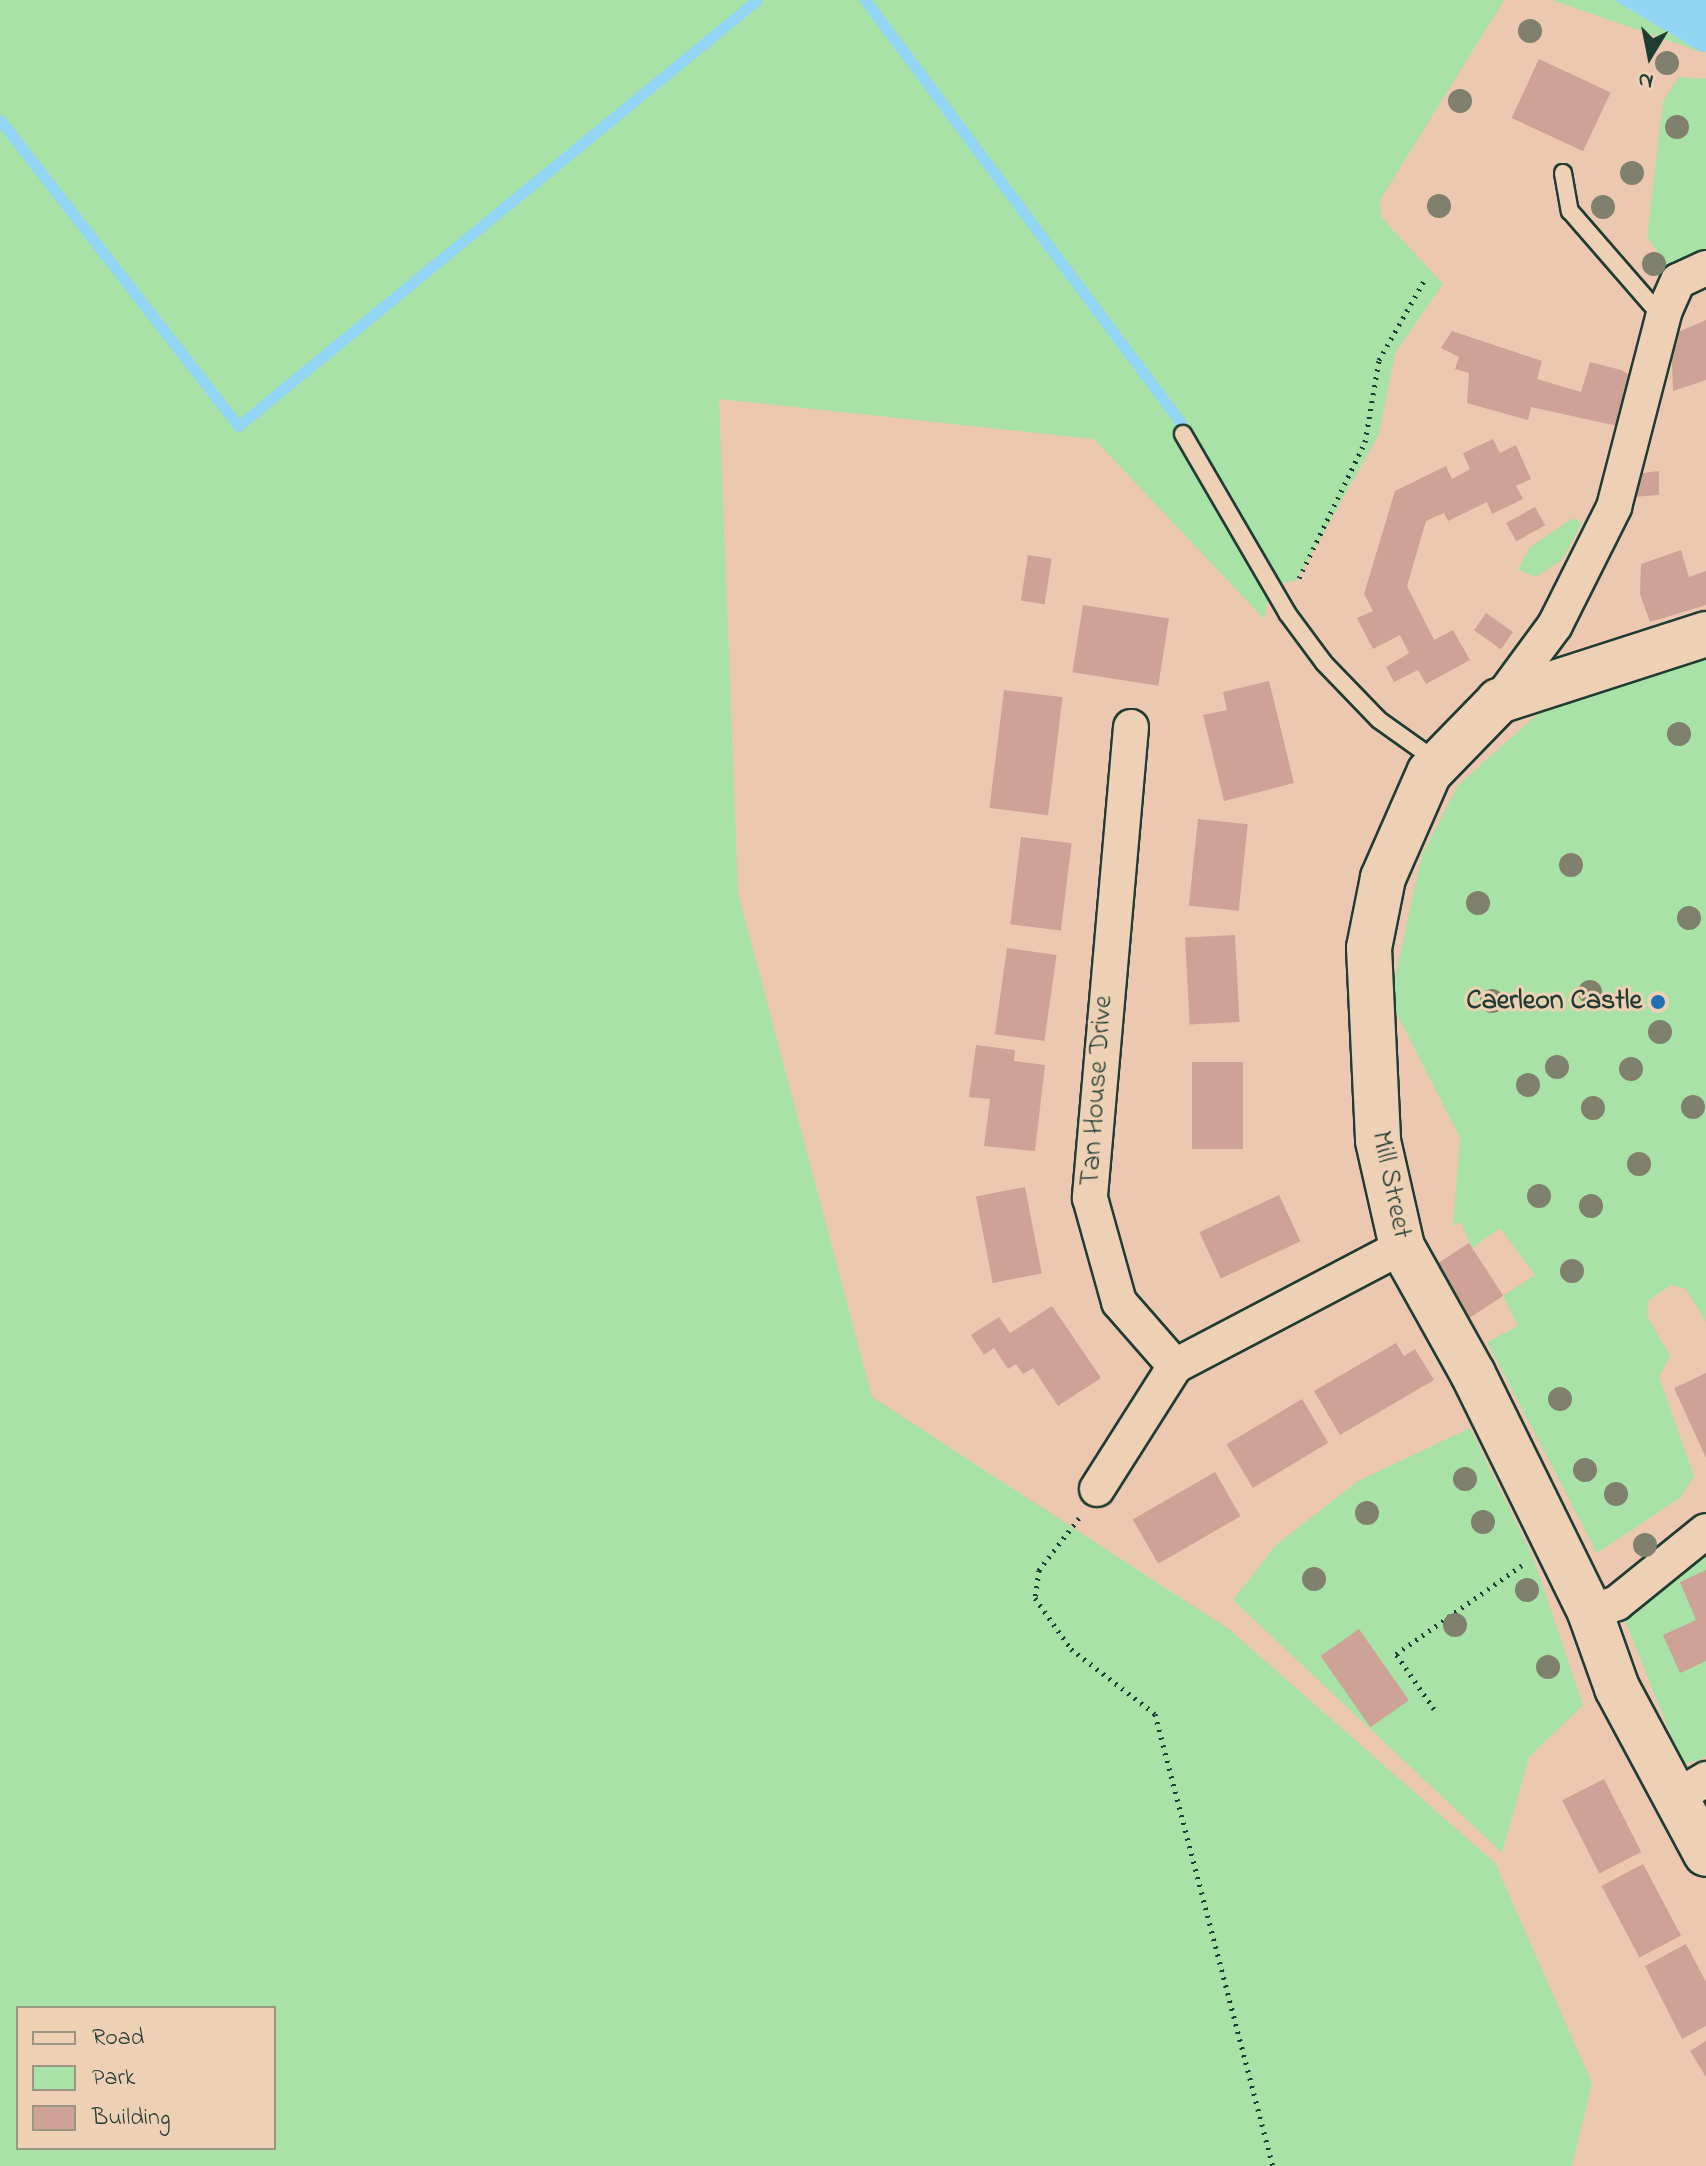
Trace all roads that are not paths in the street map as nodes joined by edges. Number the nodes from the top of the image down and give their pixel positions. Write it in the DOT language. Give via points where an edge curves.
graph roads {
  1 [pos="1563,173"];
  2 [pos="1692,275"];
  3 [pos="1663,318"];
  4 [pos="1183,434"];
  5 [pos="1706,634"];
  6 [pos="1499,701"];
  7 [pos="1131,727"];
  8 [pos="1439,763"];
  9 [pos="1402,1247"];
  10 [pos="1175,1366"];
  11 [pos="1097,1489"];
  12 [pos="1706,1531"];
  13 [pos="1590,1612"];
  14 [pos="1692,1788"];
  15 [pos="1706,1854"];
  1 -- 3 [label="lane" via="1570,211"];
  2 -- 3 [label="street"];
  3 -- 6 [label="street" via="1614,507 1555,625 1530,649"];
  4 -- 8 [label="lane" via="1304,635 1379,720"];
  5 -- 6 [label="main road, Mill Street"];
  6 -- 8 [label="main road, Mill Street"];
  7 -- 10 [label="street, Tan House Drive" via="1090,1198 1119,1302"];
  8 -- 9 [label="main road, Mill Street" via="1383,878 1369,948 1378,1141"];
  9 -- 10 [label="street"];
  9 -- 13 [label="main road, Mill Street"];
  10 -- 11 [label="street"];
  12 -- 13 [label="street" via="1617,1603"];
  13 -- 14 [label="main road, Mill Street" via="1617,1688"];
  14 -- 15 [label="main road, Mill Street"];
}
